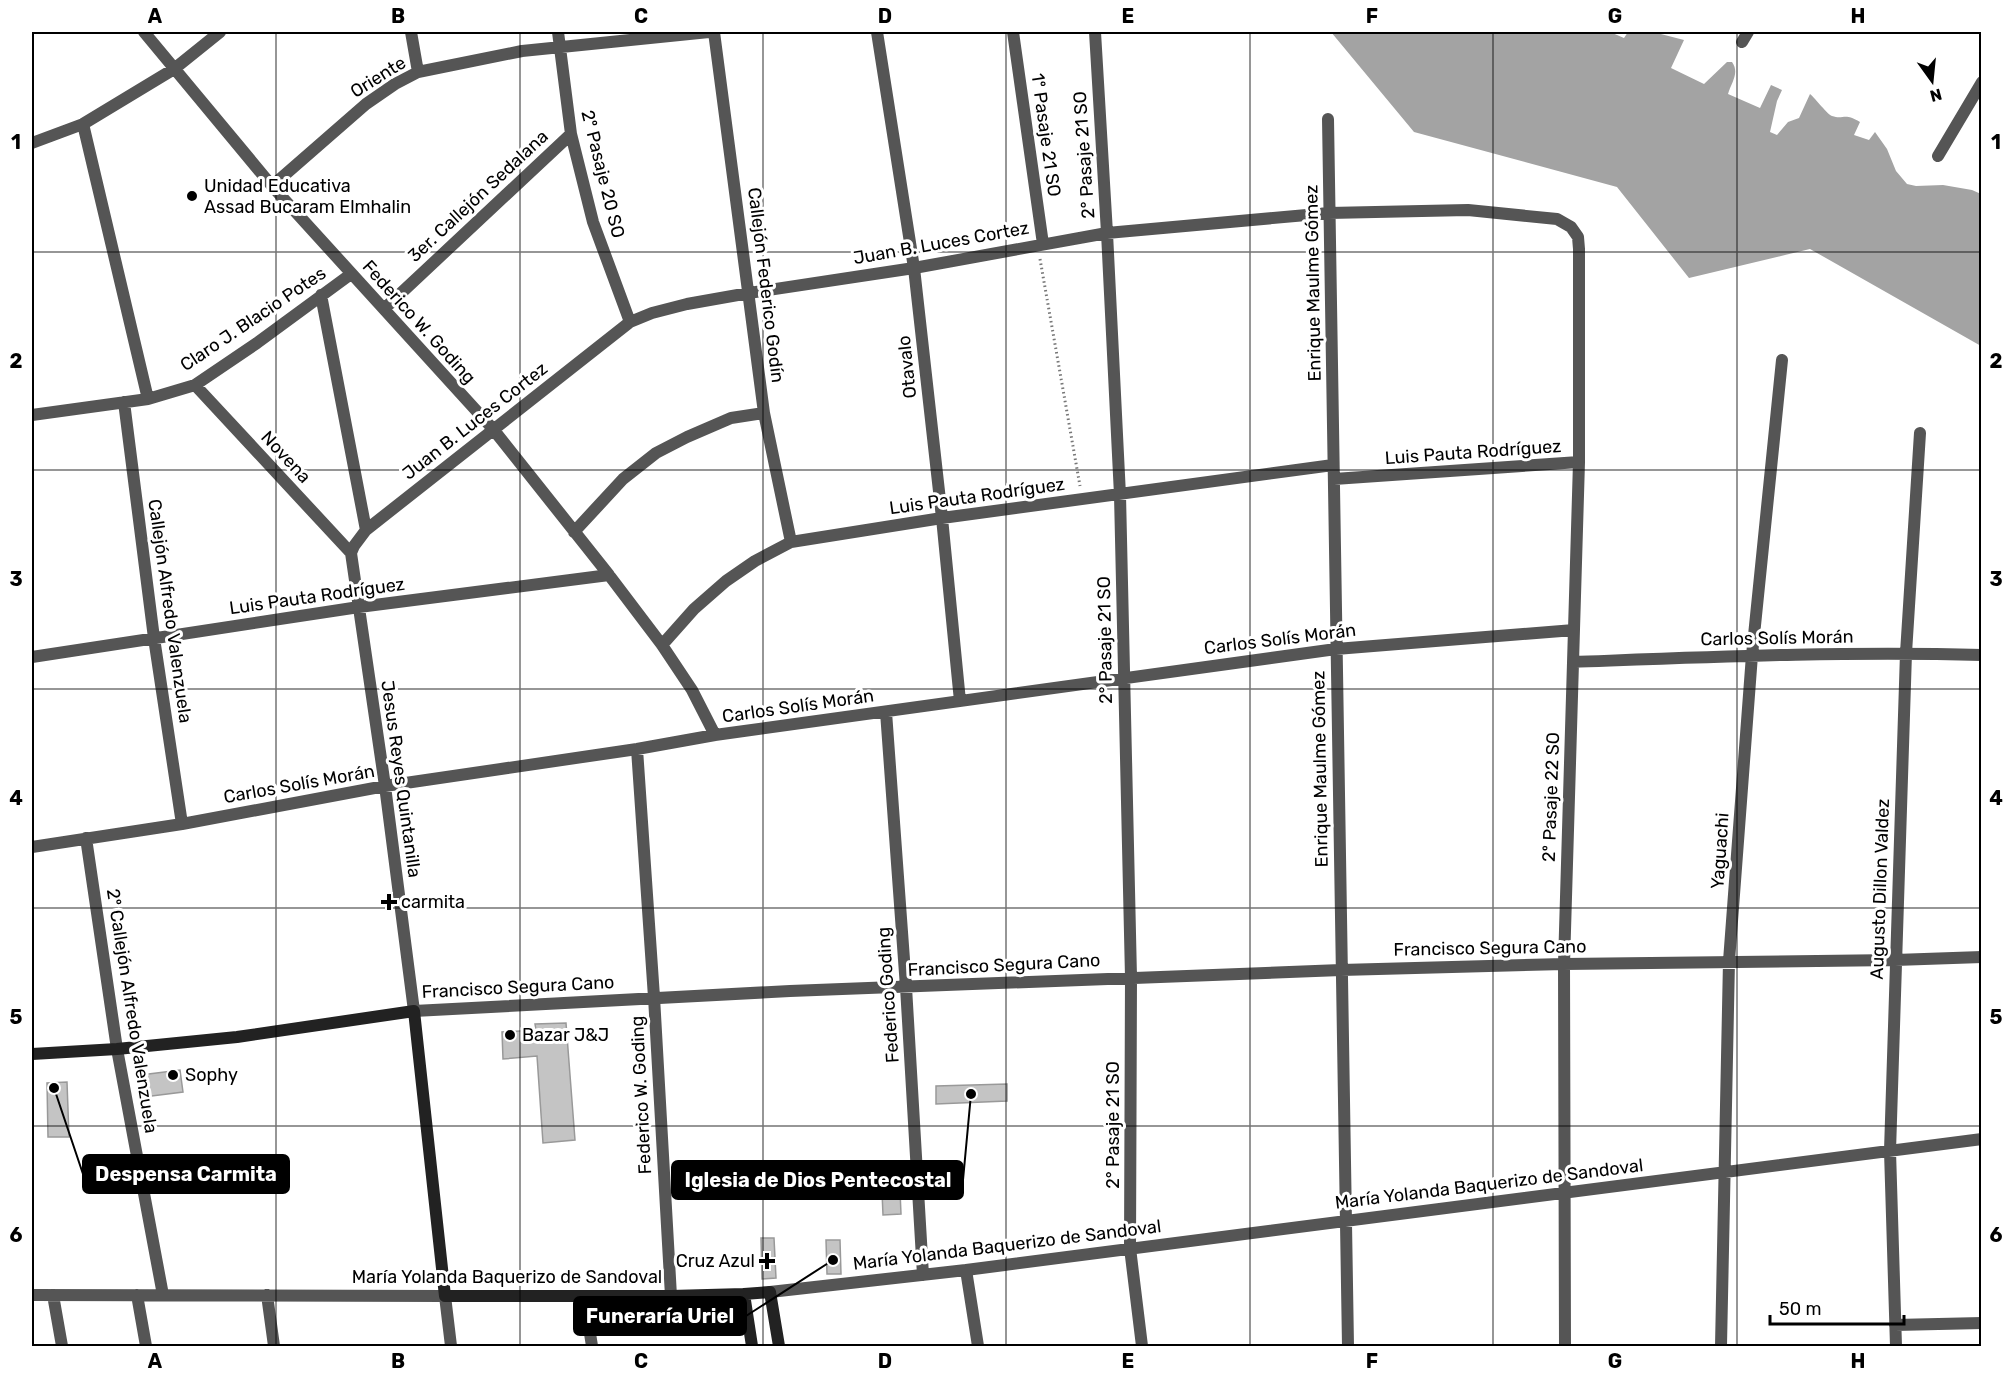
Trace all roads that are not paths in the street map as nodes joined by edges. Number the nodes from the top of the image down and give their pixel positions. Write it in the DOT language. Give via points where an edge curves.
graph roads {
  1 [pos="144,32"];
  2 [pos="220,32"];
  3 [pos="411,32"];
  4 [pos="558,32"];
  5 [pos="709,32"];
  6 [pos="714,32"];
  7 [pos="877,32"];
  8 [pos="1013,32"];
  9 [pos="1095,32"];
  10 [pos="560,47"];
  11 [pos="174,69"];
  12 [pos="418,72"];
  13 [pos="1982,82"];
  14 [pos="1328,119"];
  15 [pos="83,124"];
  16 [pos="571,134"];
  17 [pos="32,143"];
  18 [pos="1938,156"];
  19 [pos="272,186"];
  20 [pos="1329,213"];
  21 [pos="1107,233"];
  22 [pos="1040,244"];
  23 [pos="1579,249"];
  24 [pos="914,268"];
  25 [pos="351,274"];
  26 [pos="749,293"];
  27 [pos="321,295"];
  28 [pos="384,309"];
  29 [pos="630,322"];
  30 [pos="1782,360"];
  31 [pos="195,384"];
  32 [pos="148,399"];
  33 [pos="124,402"];
  34 [pos="764,413"];
  35 [pos="32,415"];
  36 [pos="493,429"];
  37 [pos="1920,433"];
  38 [pos="1579,462"];
  39 [pos="1334,465"];
  40 [pos="1334,479"];
  41 [pos="1120,495"];
  42 [pos="942,518"];
  43 [pos="366,530"];
  44 [pos="574,532"];
  45 [pos="791,542"];
  46 [pos="351,553"];
  47 [pos="609,574"];
  48 [pos="359,607"];
  49 [pos="1574,630"];
  50 [pos="154,638"];
  51 [pos="662,645"];
  52 [pos="1336,649"];
  53 [pos="1906,653"];
  54 [pos="1752,655"];
  55 [pos="1982,655"];
  56 [pos="32,657"];
  57 [pos="1573,662"];
  58 [pos="1123,678"];
  59 [pos="960,701"];
  60 [pos="886,712"];
  61 [pos="715,735"];
  62 [pos="637,749"];
  63 [pos="385,786"];
  64 [pos="182,824"];
  65 [pos="86,838"];
  66 [pos="32,847"];
  67 [pos="1982,957"];
  68 [pos="1895,960"];
  69 [pos="1730,961"];
  70 [pos="1564,964"];
  71 [pos="1341,970"];
  72 [pos="1131,977"];
  73 [pos="906,987"];
  74 [pos="654,997"];
  75 [pos="414,1011"];
  76 [pos="117,1049"];
  77 [pos="32,1054"];
  78 [pos="1982,1139"];
  79 [pos="1890,1151"];
  80 [pos="1726,1172"];
  81 [pos="1564,1192"];
  82 [pos="1346,1221"];
  83 [pos="1130,1248"];
  84 [pos="966,1270"];
  85 [pos="923,1275"];
  86 [pos="770,1292"];
  87 [pos="744,1294"];
  88 [pos="32,1295"];
  89 [pos="53,1295"];
  90 [pos="137,1295"];
  91 [pos="163,1295"];
  92 [pos="267,1295"];
  93 [pos="446,1296"];
  94 [pos="584,1296"];
  95 [pos="671,1296"];
  96 [pos="1982,1323"];
  97 [pos="1895,1325"];
  98 [pos="62,1347"];
  99 [pos="146,1347"];
  100 [pos="274,1347"];
  101 [pos="451,1347"];
  102 [pos="592,1347"];
  103 [pos="752,1347"];
  104 [pos="779,1347"];
  105 [pos="978,1347"];
  106 [pos="1142,1347"];
  107 [pos="1348,1347"];
  108 [pos="1565,1347"];
  109 [pos="1721,1347"];
  110 [pos="1896,1347"];
  1 -- 11 [label="street, Federico W. Goding"];
  2 -- 11 [label="street"];
  3 -- 12 [label="street"];
  4 -- 10 [label="street, 2º Pasaje 20 SO"];
  5 -- 10 [label="street, Oriente"];
  6 -- 26 [label="street, Callejón Federico Godín"];
  7 -- 24 [label="street, Otavalo"];
  8 -- 22 [label="street, 1º Pasaje 21 SO"];
  9 -- 21 [label="street, 2° Pasaje 21 SO"];
  10 -- 12 [label="street, Oriente"];
  10 -- 16 [label="street, 2º Pasaje 20 SO"];
  11 -- 15 [label="street"];
  11 -- 19 [label="street, Federico W. Goding"];
  12 -- 19 [label="street, Oriente" via="366,104"];
  13 -- 18 [label="street"];
  14 -- 20 [label="street, Enrique Maulme Gómez"];
  15 -- 17 [label="street"];
  15 -- 32 [label="street"];
  16 -- 28 [label="street, 3er. Callejón Sedalana"];
  16 -- 29 [label="street, 2º Pasaje 20 SO" via="593,222"];
  19 -- 25 [label="street, Federico W. Goding"];
  20 -- 21 [label="street, Juan B. Luces Cortez"];
  20 -- 23 [label="street, Juan B. Luces Cortez" via="1468,210 1557,219 1571,227 1578,237"];
  20 -- 39 [label="street, Enrique Maulme Gómez"];
  21 -- 22 [label="street, Juan B. Luces Cortez"];
  21 -- 41 [label="street, 2° Pasaje 21 SO"];
  22 -- 24 [label="street, Juan B. Luces Cortez"];
  23 -- 38 [label="street, 2º Pasaje 22 SO"];
  24 -- 26 [label="street, Juan B. Luces Cortez"];
  24 -- 42 [label="street, Otavalo"];
  25 -- 27 [label="street, Claro J. Blacio Potes"];
  25 -- 28 [label="street, Federico W. Goding"];
  26 -- 29 [label="street, Juan B. Luces Cortez" via="687,304"];
  26 -- 34 [label="street, Callejón Federico Godín"];
  27 -- 31 [label="street, Claro J. Blacio Potes"];
  27 -- 43 [label="street"];
  28 -- 36 [label="street, Federico W. Goding"];
  29 -- 36 [label="street, Juan B. Luces Cortez"];
  30 -- 54 [label="street, Yaguachi"];
  31 -- 32 [label="street, Claro J. Blacio Potes"];
  31 -- 46 [label="street, Novena"];
  32 -- 33 [label="street, Claro J. Blacio Potes"];
  33 -- 35 [label="street, Claro J. Blacio Potes"];
  33 -- 50 [label="street, Callejón Alfredo Valenzuela"];
  34 -- 44 [label="street" via="730,418 656,453 623,479"];
  34 -- 45 [label="street, Callejón Federico Godín"];
  36 -- 43 [label="street, Juan B. Luces Cortez"];
  36 -- 44 [label="street, Federico W. Goding"];
  37 -- 53 [label="street, Augusto Dillon Valdez"];
  38 -- 40 [label="street, Luis Pauta Rodríguez"];
  38 -- 49 [label="street, 2º Pasaje 22 SO"];
  39 -- 40 [label="street, Enrique Maulme Gómez"];
  39 -- 41 [label="street, Luis Pauta Rodríguez"];
  40 -- 52 [label="street, Enrique Maulme Gómez"];
  41 -- 42 [label="street, Luis Pauta Rodríguez"];
  41 -- 58 [label="street, 2° Pasaje 21 SO"];
  42 -- 45 [label="street, Luis Pauta Rodríguez"];
  42 -- 59 [label="street, Otavalo"];
  43 -- 46 [label="street"];
  44 -- 47 [label="street, Federico W. Goding"];
  45 -- 51 [label="street, Luis Pauta Rodríguez" via="726,581"];
  46 -- 48 [label="street, Jesus Reyes Quintanilla"];
  47 -- 48 [label="street, Luis Pauta Rodríguez"];
  47 -- 51 [label="street, Federico W. Goding"];
  48 -- 50 [label="street, Luis Pauta Rodríguez"];
  48 -- 63 [label="street, Jesus Reyes Quintanilla"];
  49 -- 52 [label="street, Carlos Solís Morán"];
  49 -- 57 [label="street, 2º Pasaje 22 SO"];
  50 -- 56 [label="street, Luis Pauta Rodríguez"];
  50 -- 64 [label="street, Callejón Alfredo Valenzuela"];
  51 -- 61 [label="street, Federico W. Goding" via="692,690"];
  52 -- 58 [label="street, Carlos Solís Morán"];
  52 -- 71 [label="street, Enrique Maulme Gómez"];
  53 -- 54 [label="street, Carlos Solís Morán"];
  53 -- 55 [label="street, Carlos Solís Morán"];
  53 -- 68 [label="street, Augusto Dillon Valdez"];
  54 -- 57 [label="street, Carlos Solís Morán"];
  54 -- 69 [label="street, Yaguachi"];
  57 -- 70 [label="street, 2º Pasaje 22 SO"];
  58 -- 59 [label="street, Carlos Solís Morán"];
  58 -- 72 [label="street, 2° Pasaje 21 SO"];
  59 -- 60 [label="street, Carlos Solís Morán"];
  60 -- 61 [label="street, Carlos Solís Morán"];
  60 -- 73 [label="street, Federico Goding"];
  61 -- 62 [label="street, Carlos Solís Morán"];
  62 -- 63 [label="street, Carlos Solís Morán"];
  62 -- 74 [label="street, Federico W. Goding"];
  63 -- 64 [label="street, Carlos Solís Morán"];
  63 -- 75 [label="street, Jesus Reyes Quintanilla"];
  64 -- 65 [label="street, Carlos Solís Morán"];
  65 -- 66 [label="street, Carlos Solís Morán"];
  65 -- 76 [label="street, 2º Callejón Alfredo Valenzuela"];
  67 -- 68 [label="street, Francisco Segura Cano"];
  68 -- 69 [label="street, Francisco Segura Cano"];
  68 -- 79 [label="street, Augusto Dillon Valdez"];
  69 -- 70 [label="street, Francisco Segura Cano"];
  69 -- 80 [label="street, Yaguachi"];
  70 -- 71 [label="street, Francisco Segura Cano"];
  70 -- 81 [label="street, 2º Pasaje 22 SO"];
  71 -- 72 [label="street, Francisco Segura Cano"];
  71 -- 82 [label="street, Enrique Maulme Gómez"];
  72 -- 73 [label="street, Francisco Segura Cano"];
  72 -- 83 [label="street, 2° Pasaje 21 SO"];
  73 -- 74 [label="street, Francisco Segura Cano"];
  73 -- 85 [label="street, Federico Goding"];
  74 -- 75 [label="street, Francisco Segura Cano"];
  74 -- 95 [label="street, Federico W. Goding"];
  75 -- 76 [label="street, Francisco Segura Cano" via="237,1037"];
  75 -- 93 [label="street, Jesus Reyes Quintanilla"];
  76 -- 77 [label="street, Francisco Segura Cano"];
  76 -- 91 [label="street, 2º Callejón Alfredo Valenzuela"];
  78 -- 79 [label="street, María Yolanda Baquerizo de Sandoval"];
  79 -- 80 [label="street, María Yolanda Baquerizo de Sandoval"];
  79 -- 97 [label="street, Augusto Dillon Valdez"];
  80 -- 81 [label="street, María Yolanda Baquerizo de Sandoval"];
  80 -- 109 [label="street, Yaguachi"];
  81 -- 82 [label="street, María Yolanda Baquerizo de Sandoval"];
  81 -- 108 [label="street, 2º Pasaje 22 SO"];
  82 -- 83 [label="street, María Yolanda Baquerizo de Sandoval"];
  82 -- 107 [label="street, Enrique Maulme Gómez"];
  83 -- 84 [label="street, María Yolanda Baquerizo de Sandoval"];
  83 -- 106 [label="street, 2° Pasaje 21 SO"];
  84 -- 85 [label="street, María Yolanda Baquerizo de Sandoval"];
  84 -- 105 [label="street"];
  85 -- 86 [label="street, María Yolanda Baquerizo de Sandoval"];
  86 -- 87 [label="street, María Yolanda Baquerizo de Sandoval"];
  86 -- 104 [label="street"];
  87 -- 95 [label="street, María Yolanda Baquerizo de Sandoval"];
  87 -- 103 [label="street"];
  88 -- 89 [label="street, María Yolanda Baquerizo de Sandoval"];
  89 -- 90 [label="street, María Yolanda Baquerizo de Sandoval"];
  89 -- 98 [label="street"];
  90 -- 91 [label="street, María Yolanda Baquerizo de Sandoval"];
  90 -- 99 [label="street"];
  91 -- 92 [label="street, María Yolanda Baquerizo de Sandoval"];
  92 -- 93 [label="street, María Yolanda Baquerizo de Sandoval"];
  92 -- 100 [label="street"];
  93 -- 94 [label="street, María Yolanda Baquerizo de Sandoval"];
  93 -- 101 [label="street, Jesus Reyes Quintanilla"];
  94 -- 95 [label="street, María Yolanda Baquerizo de Sandoval"];
  94 -- 102 [label="street"];
  96 -- 97 [label="street"];
  97 -- 110 [label="street, Augusto Dillon Valdez"];
}
